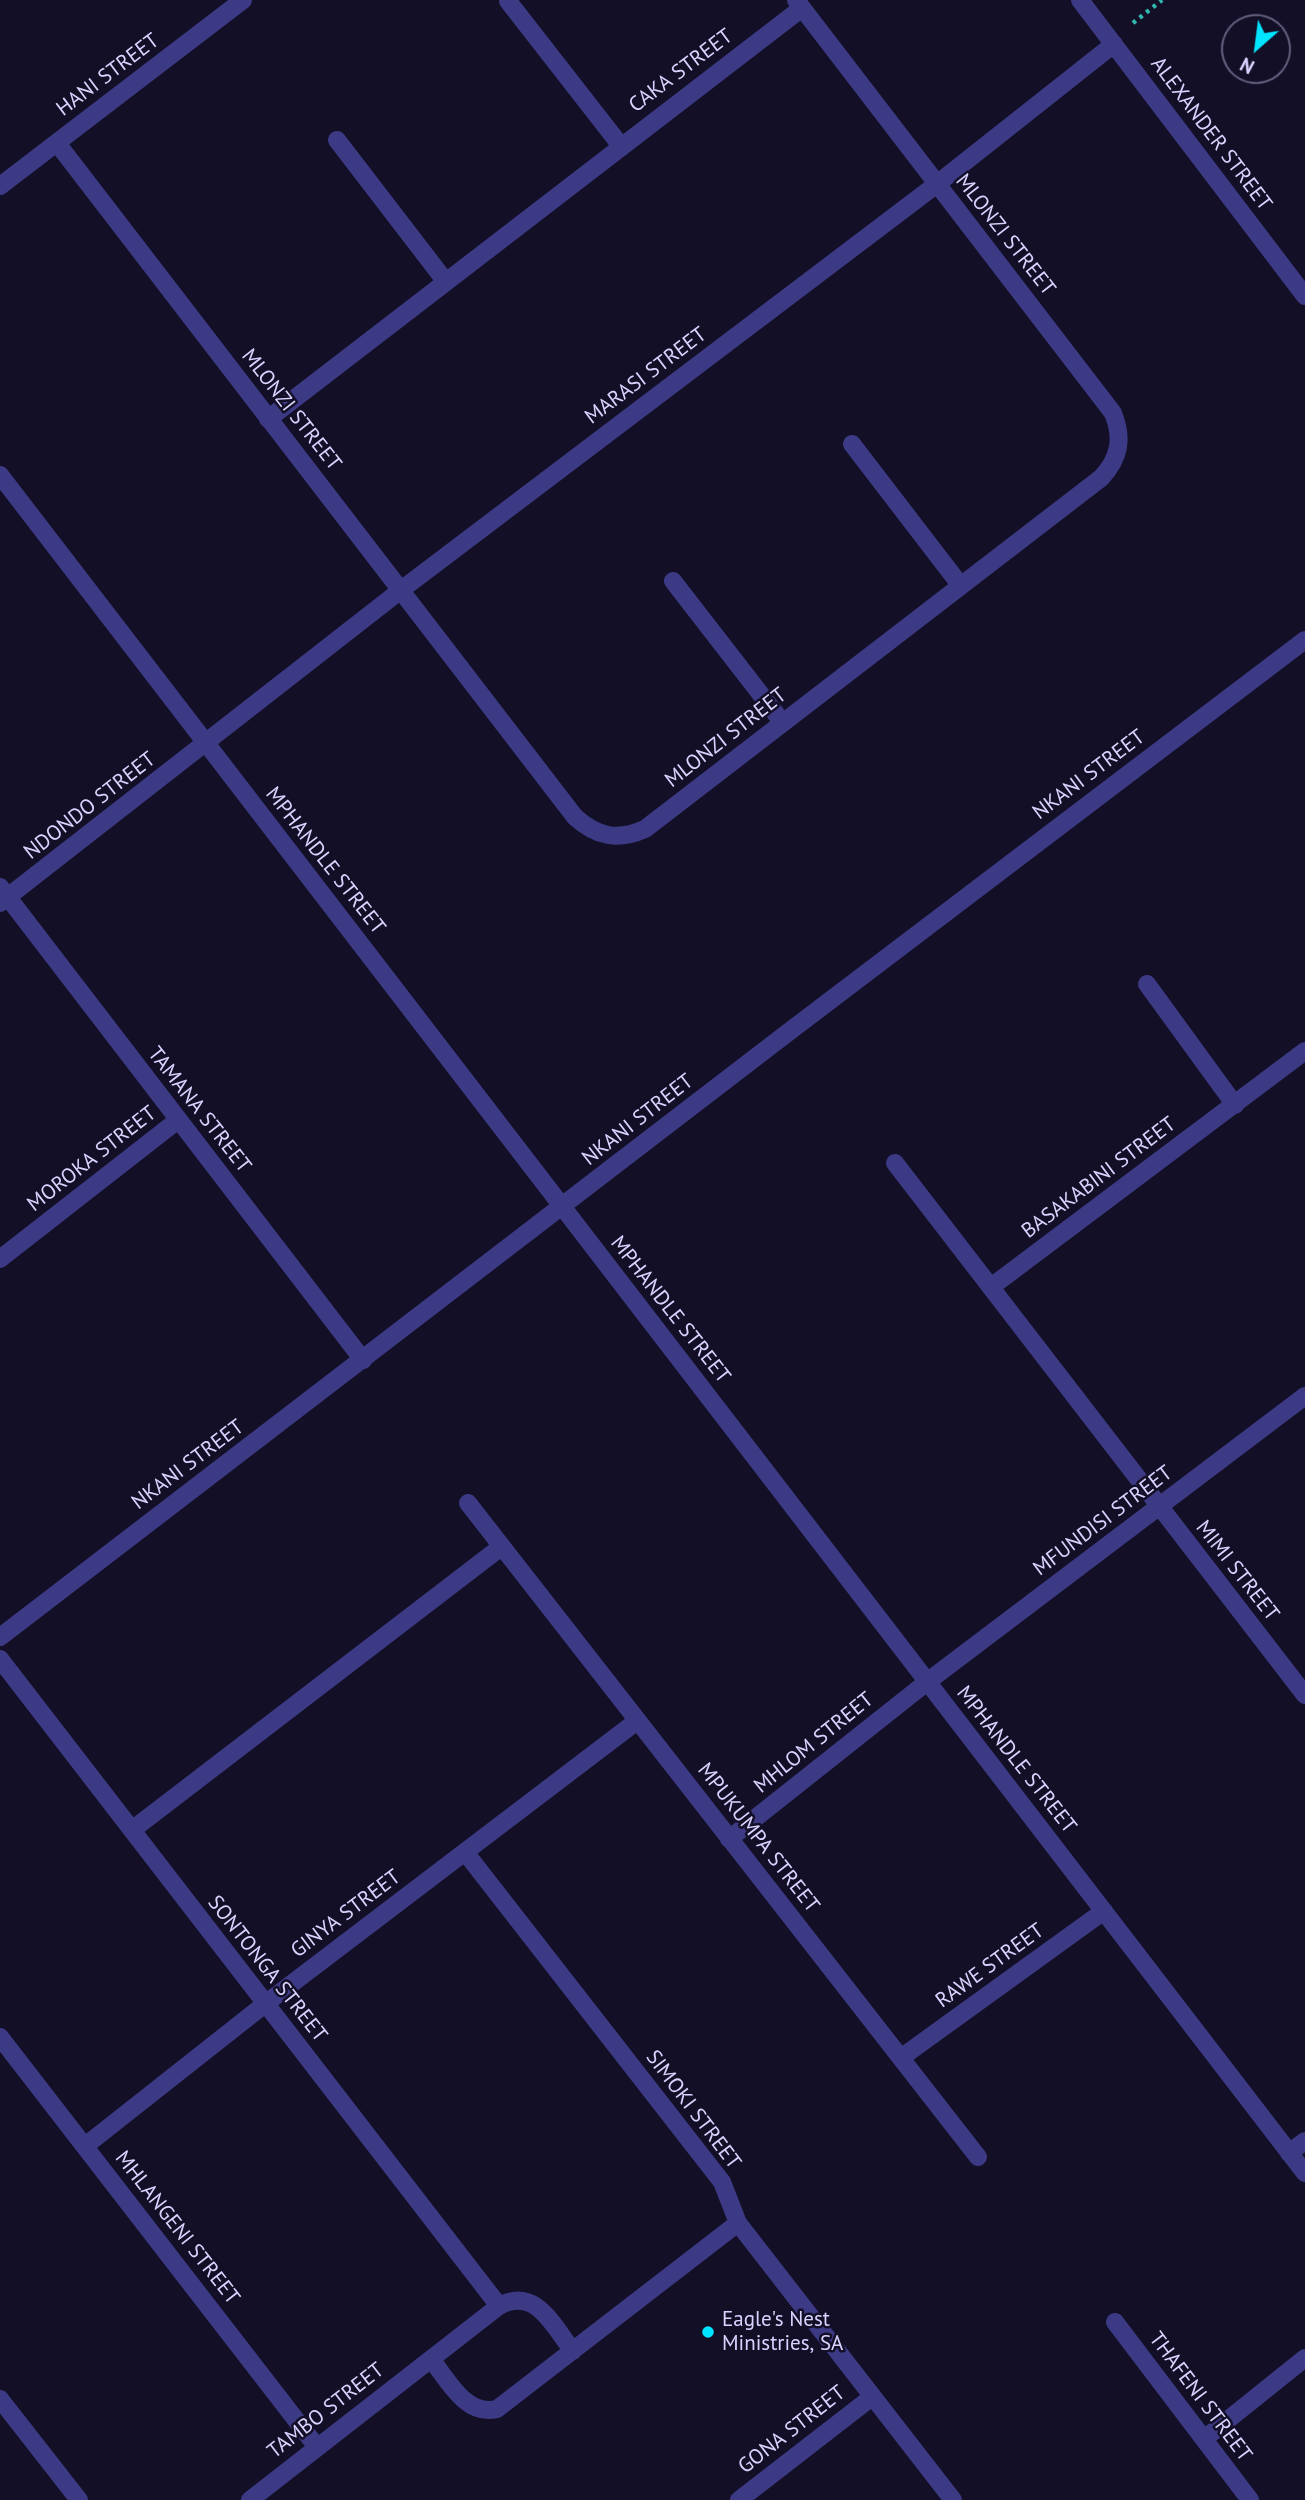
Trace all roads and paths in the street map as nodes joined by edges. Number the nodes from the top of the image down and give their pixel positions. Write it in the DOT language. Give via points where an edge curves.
graph roads {
  1 [pos="1080,0"];
  2 [pos="1162,0"];
  3 [pos="240,1"];
  4 [pos="508,1"];
  5 [pos="799,4"];
  6 [pos="1135,20"];
  7 [pos="1114,44"];
  8 [pos="337,140"];
  9 [pos="57,142"];
  10 [pos="621,146"];
  11 [pos="937,184"];
  12 [pos="0,186"];
  13 [pos="446,282"];
  14 [pos="1305,296"];
  15 [pos="268,419"];
  16 [pos="852,444"];
  17 [pos="0,475"];
  18 [pos="673,581"];
  19 [pos="961,586"];
  20 [pos="401,590"];
  21 [pos="1305,640"];
  22 [pos="783,723"];
  23 [pos="207,744"];
  24 [pos="3,896"];
  25 [pos="1147,984"];
  26 [pos="1305,1051"];
  27 [pos="1235,1105"];
  28 [pos="178,1120"];
  29 [pos="895,1163"];
  30 [pos="562,1207"];
  31 [pos="0,1259"];
  32 [pos="990,1287"];
  33 [pos="363,1360"];
  34 [pos="1305,1396"];
  35 [pos="468,1503"];
  36 [pos="1160,1507"];
  37 [pos="501,1547"];
  38 [pos="0,1637"];
  39 [pos="0,1659"];
  40 [pos="927,1682"];
  41 [pos="1305,1695"];
  42 [pos="637,1721"];
  43 [pos="132,1830"];
  44 [pos="729,1839"];
  45 [pos="465,1852"];
  46 [pos="1104,1911"];
  47 [pos="265,2004"];
  48 [pos="0,2037"];
  49 [pos="902,2057"];
  50 [pos="1305,2141"];
  51 [pos="85,2146"];
  52 [pos="1289,2153"];
  53 [pos="978,2157"];
  54 [pos="1305,2173"];
  55 [pos="738,2223"];
  56 [pos="499,2306"];
  57 [pos="1115,2322"];
  58 [pos="573,2351"];
  59 [pos="1305,2358"];
  60 [pos="431,2359"];
  61 [pos="872,2397"];
  62 [pos="0,2399"];
  63 [pos="1204,2439"];
  64 [pos="317,2447"];
  65 [pos="79,2500"];
  66 [pos="250,2500"];
  67 [pos="739,2500"];
  68 [pos="953,2500"];
  69 [pos="1250,2500"];
  1 -- 7 [label="street, ALEXANDER STREET"];
  2 -- 6 [label="path"];
  3 -- 9 [label="street, HANI STREET"];
  4 -- 10 [label="street"];
  5 -- 10 [label="street, CAKA STREET"];
  5 -- 11 [label="street, MLONZI STREET"];
  7 -- 11 [label="street, MARASI STREET"];
  7 -- 14 [label="street, ALEXANDER STREET"];
  8 -- 13 [label="street"];
  9 -- 12 [label="street, HANI STREET"];
  9 -- 15 [label="street, MLONZI STREET"];
  10 -- 13 [label="street, CAKA STREET"];
  11 -- 19 [label="street, MLONZI STREET" via="1113,412 1120,442 1117,456 1101,478"];
  11 -- 20 [label="street, MARASI STREET"];
  13 -- 15 [label="street, CAKA STREET"];
  15 -- 20 [label="street, MLONZI STREET"];
  16 -- 19 [label="street"];
  17 -- 23 [label="street, MPHANDLE STREET"];
  18 -- 22 [label="street"];
  19 -- 22 [label="street, MLONZI STREET"];
  20 -- 22 [label="street, MLONZI STREET" via="575,817 599,834 615,837 645,829"];
  20 -- 23 [label="street, MARASI STREET"];
  21 -- 30 [label="street, NKANI STREET"];
  23 -- 24 [label="street, NDONDO STREET"];
  23 -- 30 [label="street, MPHANDLE STREET"];
  24 -- 28 [label="street, TAMANA STREET"];
  25 -- 27 [label="street"];
  26 -- 27 [label="street, BASAKABINI STREET"];
  27 -- 32 [label="street, BASAKABINI STREET"];
  28 -- 31 [label="street, MOROKA STREET"];
  28 -- 33 [label="street, TAMANA STREET"];
  29 -- 32 [label="street"];
  30 -- 33 [label="street, NKANI STREET"];
  30 -- 40 [label="street, MPHANDLE STREET"];
  32 -- 36 [label="street"];
  33 -- 38 [label="street, NKANI STREET"];
  34 -- 36 [label="street, MFUNDISI STREET"];
  35 -- 37 [label="street, MPUKUMPA STREET"];
  36 -- 40 [label="street, MFUNDISI STREET"];
  36 -- 41 [label="street, MIMI STREET"];
  37 -- 42 [label="street, MPUKUMPA STREET"];
  37 -- 43 [label="street"];
  39 -- 43 [label="street, SONTONGA STREET"];
  40 -- 44 [label="street, MHLOM STREET"];
  40 -- 46 [label="street, MPHANDLE STREET"];
  42 -- 44 [label="street, MPUKUMPA STREET"];
  42 -- 45 [label="street, GINYA STREET"];
  43 -- 47 [label="street, SONTONGA STREET"];
  44 -- 49 [label="street, MPUKUMPA STREET"];
  45 -- 47 [label="street, GINYA STREET"];
  45 -- 55 [label="street, SIMOKI STREET" via="722,2182"];
  46 -- 49 [label="street, RAWE STREET"];
  46 -- 52 [label="street, MPHANDLE STREET"];
  47 -- 51 [label="street, GINYA STREET"];
  47 -- 56 [label="street, SONTONGA STREET"];
  48 -- 51 [label="street, MHLANGENI STREET"];
  49 -- 53 [label="street, MPUKUMPA STREET"];
  50 -- 52 [label="street"];
  51 -- 64 [label="street, MHLANGENI STREET"];
  52 -- 54 [label="street, MPHANDLE STREET"];
  55 -- 58 [label="street"];
  55 -- 61 [label="street, SIMOKI STREET"];
  56 -- 58 [label="street" via="509,2300 530,2301"];
  56 -- 60 [label="street, TAMBO STREET"];
  57 -- 63 [label="street, THAFENI STREET"];
  58 -- 60 [label="street" via="490,2410 466,2402"];
  59 -- 63 [label="street"];
  60 -- 64 [label="street, TAMBO STREET"];
  61 -- 67 [label="street, GONA STREET"];
  61 -- 68 [label="street, SIMOKI STREET"];
  62 -- 65 [label="street"];
  63 -- 69 [label="street, THAFENI STREET"];
  64 -- 66 [label="street, TAMBO STREET"];
}
